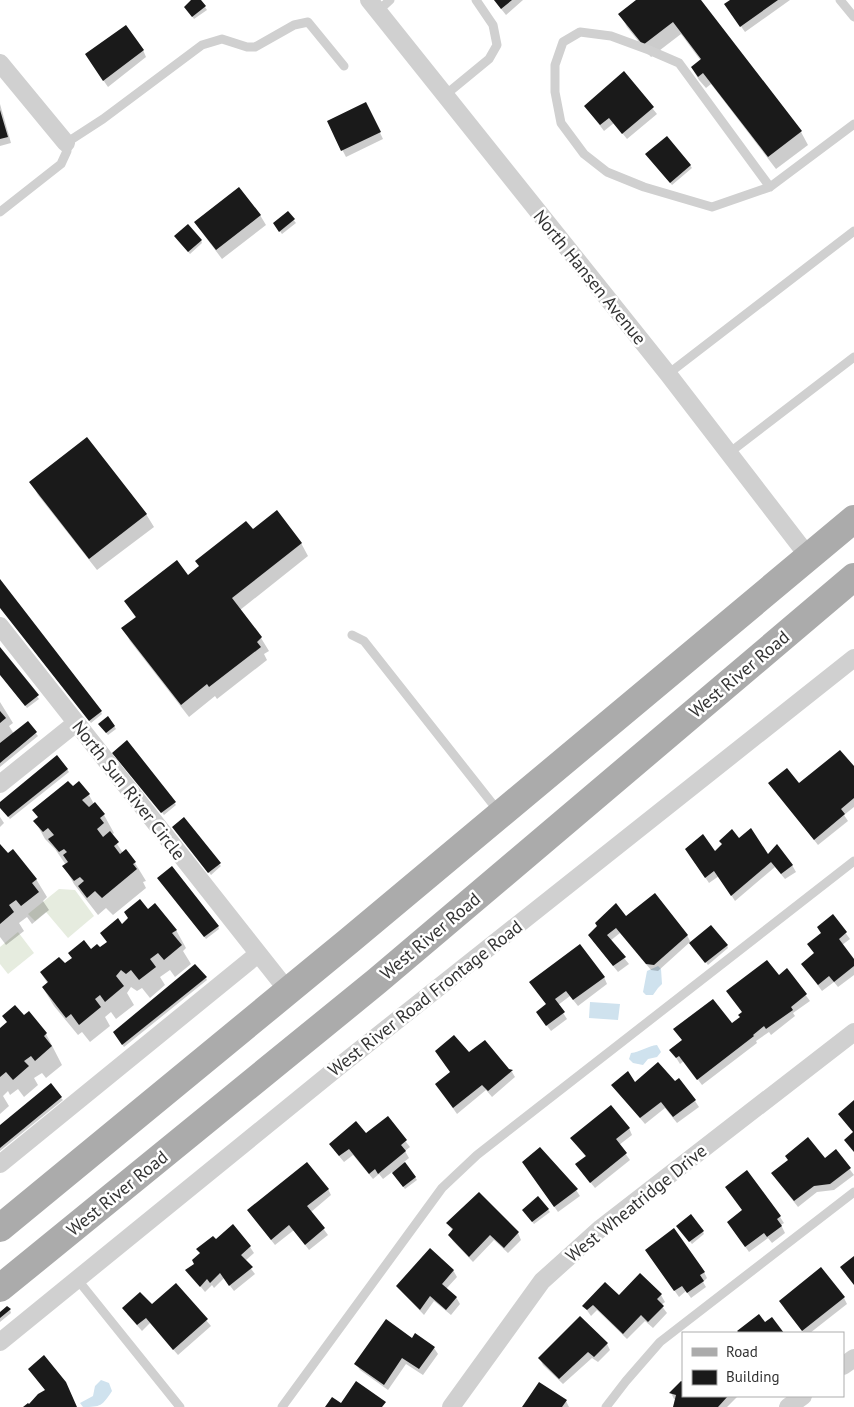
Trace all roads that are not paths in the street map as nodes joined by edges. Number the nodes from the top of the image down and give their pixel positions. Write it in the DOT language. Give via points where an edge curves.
graph roads {
  1 [pos="390,0"];
  2 [pos="476,0"];
  3 [pos="840,0"];
  4 [pos="373,6"];
  5 [pos="854,17"];
  6 [pos="0,63"];
  7 [pos="344,66"];
  8 [pos="444,96"];
  9 [pos="854,124"];
  10 [pos="66,143"];
  11 [pos="770,187"];
  12 [pos="0,212"];
  13 [pos="854,231"];
  14 [pos="854,358"];
  15 [pos="668,374"];
  16 [pos="729,453"];
  17 [pos="854,518"];
  18 [pos="808,556"];
  19 [pos="854,577"];
  20 [pos="0,626"];
  21 [pos="352,635"];
  22 [pos="854,658"];
  23 [pos="76,723"];
  24 [pos="0,784"];
  25 [pos="500,814"];
  26 [pos="854,861"];
  27 [pos="258,954"];
  28 [pos="288,992"];
  29 [pos="854,1032"];
  30 [pos="0,1164"];
  31 [pos="854,1192"];
  32 [pos="0,1228"];
  33 [pos="77,1279"];
  34 [pos="0,1288"];
  35 [pos="0,1342"];
  36 [pos="802,1397"];
  37 [pos="180,1407"];
  38 [pos="282,1407"];
  39 [pos="451,1407"];
  40 [pos="606,1407"];
  41 [pos="788,1407"];
  1 -- 4 [label="lane"];
  2 -- 8 [label="lane" via="492,25 497,45 489,59"];
  3 -- 5 [label="lane"];
  4 -- 8 [label="street, North Hansen Avenue"];
  6 -- 10 [label="street"];
  7 -- 10 [label="lane" via="308,22 294,25 256,47 222,39 214,41 202,45"];
  8 -- 15 [label="street, North Hansen Avenue"];
  9 -- 11 [label="lane"];
  10 -- 12 [label="lane" via="67,151 61,164"];
  11 -- 11 [label="lane" via="712,208 607,172 584,154 561,123 555,92 555,66 563,42 580,32 611,36 679,63"];
  13 -- 15 [label="lane"];
  14 -- 16 [label="lane"];
  15 -- 16 [label="street, North Hansen Avenue"];
  16 -- 18 [label="street, North Hansen Avenue"];
  17 -- 18 [label="main road"];
  18 -- 25 [label="main road"];
  19 -- 34 [label="main road, West River Road" via="377,980"];
  20 -- 23 [label="street, North Sun River Circle"];
  21 -- 25 [label="lane" via="364,641"];
  22 -- 33 [label="street, West River Road Frontage Road" via="337,1068"];
  23 -- 24 [label="street"];
  23 -- 27 [label="street, North Sun River Circle"];
  25 -- 28 [label="main road"];
  26 -- 38 [label="lane" via="477,1155 442,1188"];
  27 -- 28 [label="street, North Sun River Circle"];
  27 -- 30 [label="street"];
  28 -- 32 [label="main road"];
  29 -- 39 [label="street, West Wheatridge Drive" via="601,1228 542,1281"];
  31 -- 40 [label="lane" via="660,1342"];
  33 -- 35 [label="street, West River Road Frontage Road"];
  33 -- 37 [label="lane"];
  36 -- 41 [label="street"];
}
